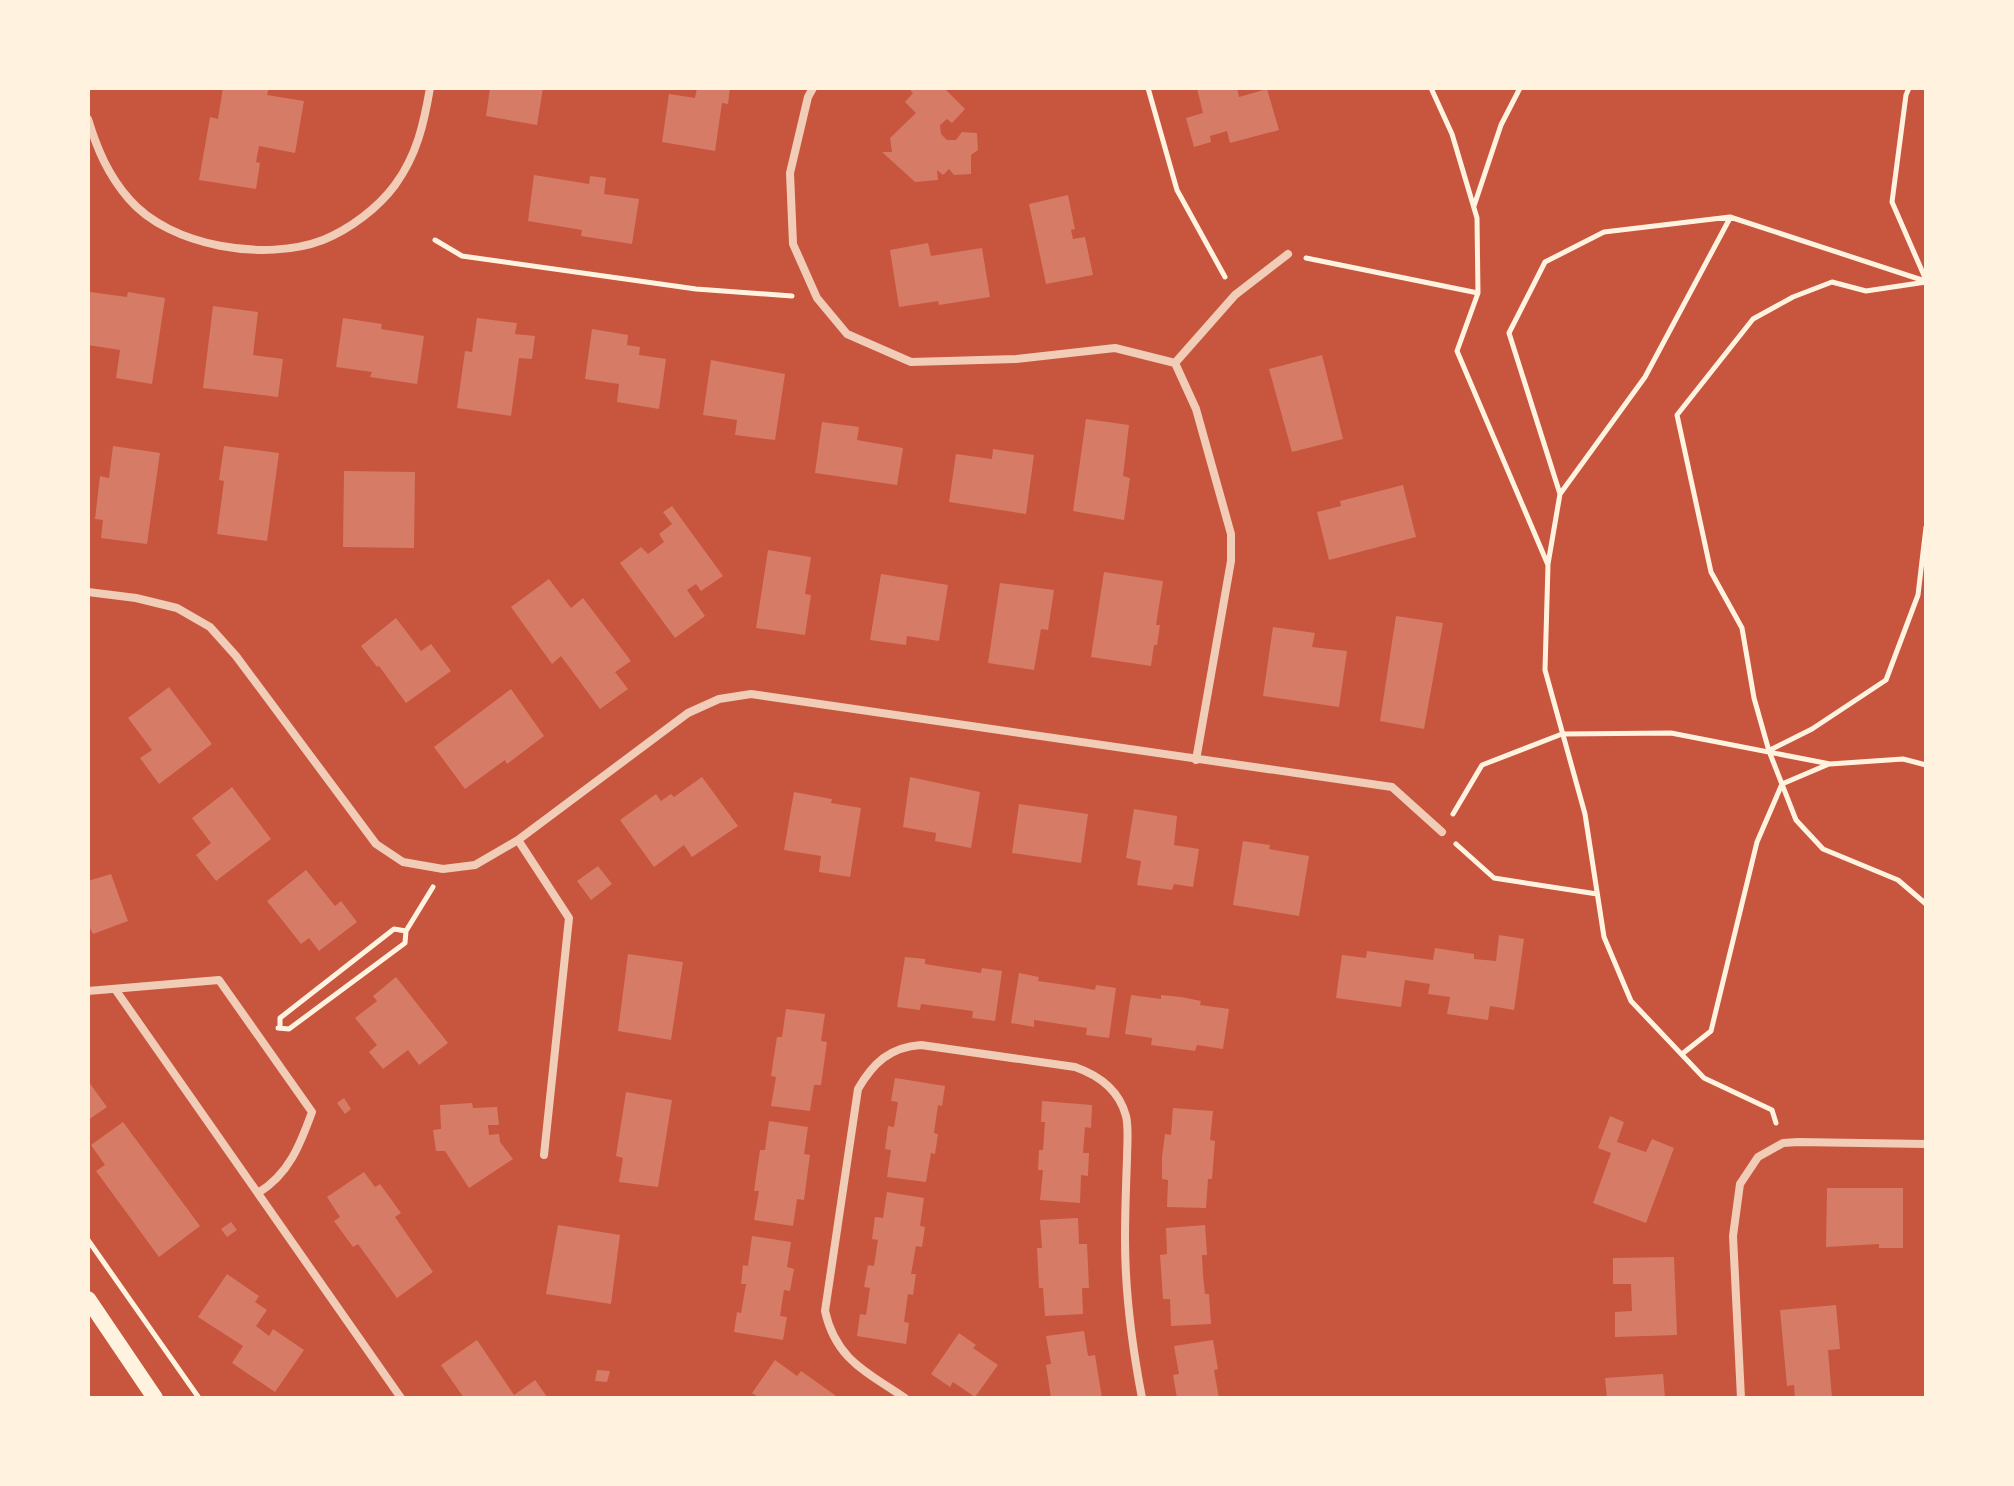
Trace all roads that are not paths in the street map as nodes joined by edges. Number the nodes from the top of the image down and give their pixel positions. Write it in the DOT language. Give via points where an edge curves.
graph roads {
  1 [pos="430,88"];
  2 [pos="813,88"];
  3 [pos="88,119"];
  4 [pos="1288,254"];
  5 [pos="1175,363"];
  6 [pos="88,592"];
  7 [pos="1196,760"];
  8 [pos="1442,832"];
  9 [pos="518,840"];
  10 [pos="115,989"];
  11 [pos="88,991"];
  12 [pos="1926,1144"];
  13 [pos="544,1155"];
  14 [pos="258,1193"];
  15 [pos="88,1299"];
  16 [pos="155,1398"];
  17 [pos="401,1398"];
  18 [pos="905,1398"];
  19 [pos="1142,1398"];
  20 [pos="1741,1398"];
  1 -- 3 [label="street" via="422,135 395,185 361,218 322,240 286,247 212,245 169,231 130,201 99,156"];
  2 -- 5 [label="street" via="790,173 793,244 817,298 847,334 911,362 1016,359 1115,348"];
  4 -- 5 [label="street" via="1235,295"];
  5 -- 7 [label="street" via="1196,409 1231,534 1231,561"];
  6 -- 9 [label="street" via="177,608 210,627 376,844 403,862 443,869 475,865"];
  7 -- 8 [label="street" via="1392,787"];
  7 -- 9 [label="street" via="751,694 719,699 688,713"];
  9 -- 13 [label="street" via="569,918"];
  10 -- 11 [label="street"];
  10 -- 14 [label="street"];
  10 -- 14 [label="street" via="219,980 263,1039 312,1112 296,1155 274,1183"];
  12 -- 20 [label="street" via="1783,1143 1758,1157 1740,1184 1733,1236"];
  14 -- 17 [label="street"];
  15 -- 16 [label="main road"];
  18 -- 19 [label="street" via="842,1352 825,1311 858,1089 884,1056 921,1045 1075,1067 1092,1073 1118,1099 1128,1134 1128,1301"];
}
